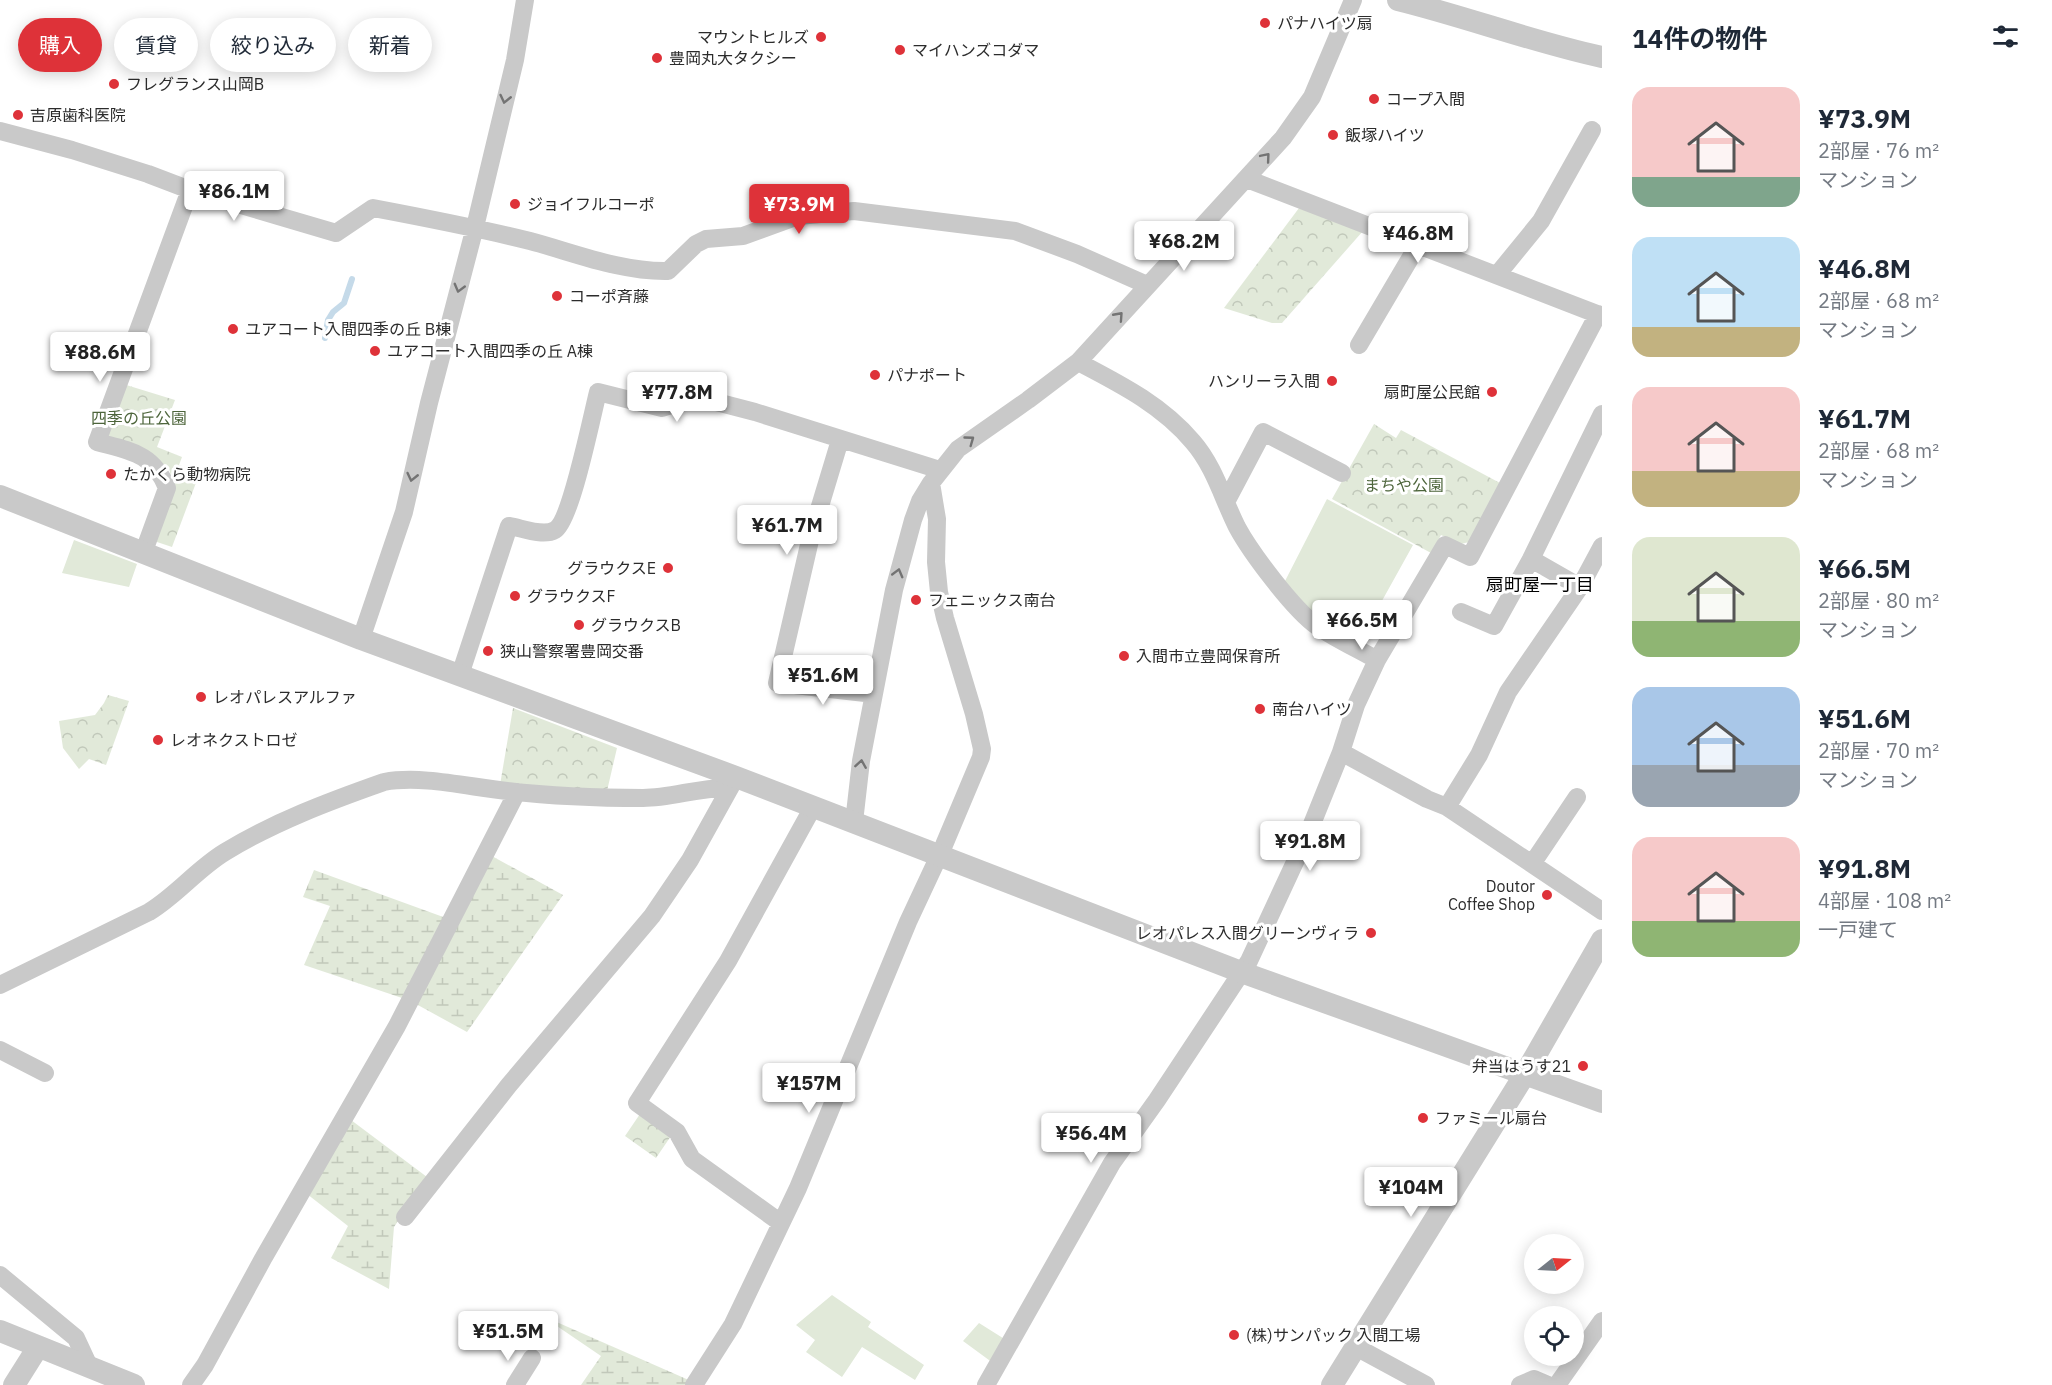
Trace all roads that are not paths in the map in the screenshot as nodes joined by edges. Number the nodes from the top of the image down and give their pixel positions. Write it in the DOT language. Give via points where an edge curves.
graph roads {
  1 [pos="525,0"];
  2 [pos="1353,0"];
  3 [pos="1405,1"];
  4 [pos="1602,57"];
  5 [pos="1592,130"];
  6 [pos="0,131"];
  7 [pos="1247,179"];
  8 [pos="190,190"];
  9 [pos="475,227"];
  10 [pos="1418,245"];
  11 [pos="1497,275"];
  12 [pos="1147,285"];
  13 [pos="1600,315"];
  14 [pos="1359,345"];
  15 [pos="1078,362"];
  16 [pos="1602,415"];
  17 [pos="840,440"];
  18 [pos="1342,473"];
  19 [pos="936,477"];
  20 [pos="0,496"];
  21 [pos="1226,502"];
  22 [pos="1602,546"];
  23 [pos="144,551"];
  24 [pos="1531,559"];
  25 [pos="1580,587"];
  26 [pos="1461,612"];
  27 [pos="361,639"];
  28 [pos="1377,660"];
  29 [pos="460,675"];
  30 [pos="874,694"];
  31 [pos="1341,752"];
  32 [pos="732,782"];
  33 [pos="517,792"];
  34 [pos="1577,797"];
  35 [pos="813,807"];
  36 [pos="1447,807"];
  37 [pos="854,822"];
  38 [pos="939,855"];
  39 [pos="1532,864"];
  40 [pos="1602,911"];
  41 [pos="1602,940"];
  42 [pos="1241,972"];
  43 [pos="0,985"];
  44 [pos="0,1050"];
  45 [pos="45,1073"];
  46 [pos="1525,1074"];
  47 [pos="1602,1102"];
  48 [pos="405,1218"];
  49 [pos="781,1223"];
  50 [pos="0,1275"];
  51 [pos="1602,1321"];
  52 [pos="0,1331"];
  53 [pos="38,1347"];
  54 [pos="1356,1347"];
  55 [pos="532,1358"];
  56 [pos="89,1366"];
  57 [pos="131,1384"];
  58 [pos="14,1385"];
  59 [pos="191,1385"];
  60 [pos="515,1385"];
  61 [pos="694,1385"];
  62 [pos="986,1385"];
  63 [pos="1332,1385"];
  64 [pos="1426,1385"];
  65 [pos="1521,1385"];
  66 [pos="1548,1385"];
  67 [pos="1557,1385"];
  1 -- 9 [label="street, one-way"];
  7 -- 2 [label="street, one-way" via="1312,97"];
  3 -- 4 [label="street"];
  5 -- 11 [label="street" via="1541,221"];
  6 -- 8 [label="street" via="72,150"];
  7 -- 10 [label="street"];
  7 -- 12 [label="street"];
  8 -- 9 [label="street" via="336,233 373,208"];
  8 -- 23 [label="street" via="97,442 141,454 161,474 167,488"];
  9 -- 12 [label="street" via="615,266 668,271 706,239 743,236 798,216 854,211 1015,231"];
  9 -- 27 [label="street, one-way" via="404,512"];
  10 -- 11 [label="street"];
  10 -- 14 [label="street"];
  11 -- 13 [label="street"];
  15 -- 12 [label="street, one-way"];
  13 -- 28 [label="street" via="1470,557 1445,545"];
  19 -- 15 [label="street, one-way" via="958,449"];
  15 -- 21 [label="street" via="1142,396 1181,428 1207,460"];
  16 -- 24 [label="street"];
  17 -- 19 [label="street"];
  17 -- 29 [label="street" via="705,399 662,408 598,392 562,522 554,531 546,532 509,526"];
  17 -- 30 [label="street" via="811,536 777,683"];
  18 -- 21 [label="street" via="1263,432"];
  30 -- 19 [label="street, one-way" via="913,520"];
  19 -- 38 [label="street" via="939,592 982,749"];
  20 -- 23 [label="street"];
  21 -- 28 [label="street" via="1252,551 1306,617"];
  22 -- 25 [label="street"];
  23 -- 27 [label="street"];
  24 -- 25 [label="street"];
  24 -- 26 [label="street" via="1494,626"];
  25 -- 36 [label="street" via="1508,692 1479,755"];
  27 -- 29 [label="street"];
  28 -- 31 [label="street" via="1356,705"];
  29 -- 32 [label="street"];
  37 -- 30 [label="street, one-way"];
  31 -- 36 [label="street"];
  31 -- 42 [label="street" via="1281,894"];
  32 -- 33 [label="street" via="646,798"];
  32 -- 35 [label="street"];
  32 -- 48 [label="street" via="690,860 652,916 516,1077"];
  33 -- 43 [label="street" via="421,780 384,782 284,822 226,851 149,912"];
  33 -- 59 [label="street" via="396,1026 206,1365"];
  34 -- 39 [label="street"];
  35 -- 37 [label="street"];
  35 -- 49 [label="street" via="728,961 637,1103 677,1132 692,1159"];
  36 -- 39 [label="street"];
  37 -- 38 [label="street"];
  38 -- 42 [label="street"];
  38 -- 49 [label="street"];
  39 -- 40 [label="street"];
  41 -- 46 [label="street"];
  42 -- 46 [label="street"];
  42 -- 62 [label="street" via="1112,1163"];
  44 -- 45 [label="street"];
  46 -- 47 [label="street"];
  46 -- 54 [label="street"];
  49 -- 61 [label="street" via="733,1324"];
  50 -- 56 [label="street" via="76,1338"];
  51 -- 67 [label="street"];
  52 -- 53 [label="street"];
  53 -- 56 [label="street"];
  53 -- 58 [label="street"];
  54 -- 63 [label="street"];
  54 -- 64 [label="street"];
  55 -- 60 [label="street"];
  56 -- 57 [label="street"];
  65 -- 66 [label="street" via="1534,1379"];
}
